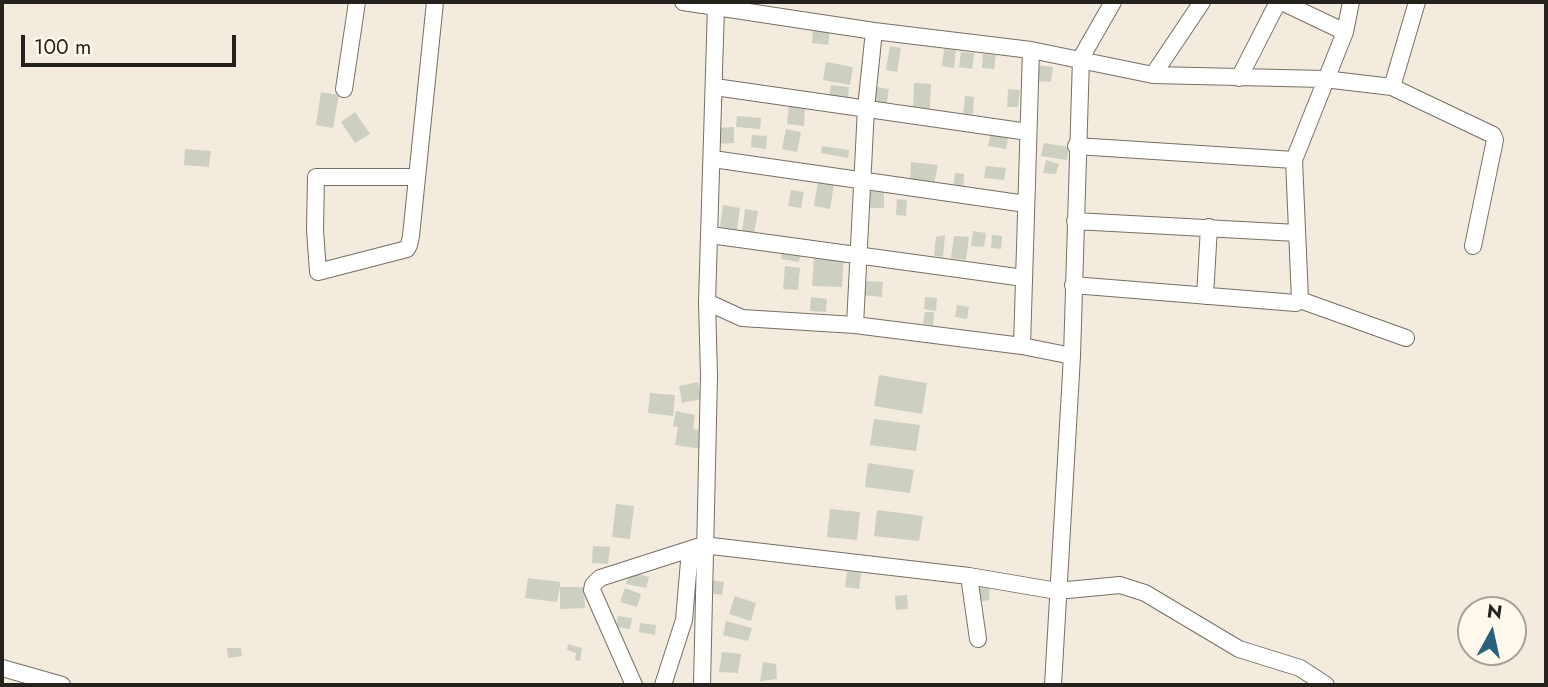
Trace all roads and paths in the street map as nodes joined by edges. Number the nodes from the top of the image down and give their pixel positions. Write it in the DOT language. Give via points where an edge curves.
graph roads {
  1 [pos="357,2"];
  2 [pos="435,2"];
  3 [pos="683,2"];
  4 [pos="1113,2"];
  5 [pos="1202,2"];
  6 [pos="1280,2"];
  7 [pos="1351,2"];
  8 [pos="1417,2"];
  9 [pos="716,6"];
  10 [pos="874,31"];
  11 [pos="1345,32"];
  12 [pos="1031,50"];
  13 [pos="1081,58"];
  14 [pos="1153,75"];
  15 [pos="1239,78"];
  16 [pos="1324,79"];
  17 [pos="715,87"];
  18 [pos="1392,88"];
  19 [pos="344,89"];
  20 [pos="866,108"];
  21 [pos="1028,132"];
  22 [pos="1076,146"];
  23 [pos="713,159"];
  24 [pos="1294,160"];
  25 [pos="417,177"];
  26 [pos="862,178"];
  27 [pos="1026,204"];
  28 [pos="1075,220"];
  29 [pos="1209,228"];
  30 [pos="1297,233"];
  31 [pos="709,236"];
  32 [pos="1472,246"];
  33 [pos="859,254"];
  34 [pos="1024,278"];
  35 [pos="1073,285"];
  36 [pos="1205,296"];
  37 [pos="1300,300"];
  38 [pos="707,302"];
  39 [pos="855,325"];
  40 [pos="1406,338"];
  41 [pos="1022,346"];
  42 [pos="1072,356"];
  43 [pos="696,548"];
  44 [pos="969,576"];
  45 [pos="1057,591"];
  46 [pos="978,639"];
  47 [pos="2,668"];
  48 [pos="62,685"];
  49 [pos="634,685"];
  50 [pos="663,685"];
  51 [pos="702,685"];
  52 [pos="1053,685"];
  53 [pos="1326,685"];
  1 -- 19 [label="street"];
  2 -- 25 [label="street"];
  3 -- 9 [label="street"];
  4 -- 13 [label="street"];
  5 -- 14 [label="street"];
  6 -- 11 [label="street"];
  6 -- 15 [label="street"];
  7 -- 11 [label="street"];
  8 -- 18 [label="street"];
  9 -- 10 [label="street"];
  9 -- 17 [label="street"];
  10 -- 12 [label="street"];
  10 -- 20 [label="street"];
  11 -- 16 [label="street"];
  12 -- 13 [label="street"];
  12 -- 21 [label="street"];
  13 -- 14 [label="street"];
  13 -- 22 [label="street"];
  14 -- 15 [label="street"];
  15 -- 16 [label="street"];
  16 -- 18 [label="street"];
  16 -- 24 [label="street"];
  17 -- 20 [label="street"];
  17 -- 23 [label="street"];
  18 -- 32 [label="street" via="1493,135"];
  20 -- 21 [label="street"];
  20 -- 26 [label="street"];
  21 -- 27 [label="street"];
  22 -- 24 [label="street"];
  22 -- 28 [label="street"];
  23 -- 26 [label="street"];
  23 -- 31 [label="street"];
  24 -- 30 [label="street"];
  25 -- 25 [label="street" via="316,177 318,272 407,249"];
  26 -- 27 [label="street"];
  26 -- 33 [label="street"];
  27 -- 34 [label="street"];
  28 -- 29 [label="street"];
  28 -- 35 [label="street"];
  29 -- 30 [label="street"];
  29 -- 36 [label="street"];
  30 -- 37 [label="street"];
  31 -- 33 [label="street"];
  31 -- 38 [label="street"];
  33 -- 34 [label="street"];
  33 -- 39 [label="street"];
  34 -- 41 [label="street"];
  35 -- 36 [label="street"];
  35 -- 42 [label="street"];
  36 -- 37 [label="street"];
  37 -- 40 [label="street"];
  38 -- 39 [label="street" via="741,318"];
  38 -- 43 [label="street" via="709,376"];
  39 -- 41 [label="street"];
  41 -- 42 [label="street"];
  42 -- 45 [label="street"];
  43 -- 44 [label="street"];
  43 -- 49 [label="street" via="600,578 593,585"];
  43 -- 50 [label="street" via="684,620"];
  43 -- 51 [label="street"];
  44 -- 45 [label="street"];
  44 -- 46 [label="street"];
  45 -- 52 [label="street"];
  45 -- 53 [label="street" via="1120,584 1145,593 1239,649 1300,668"];
  47 -- 48 [label="street"];
}
